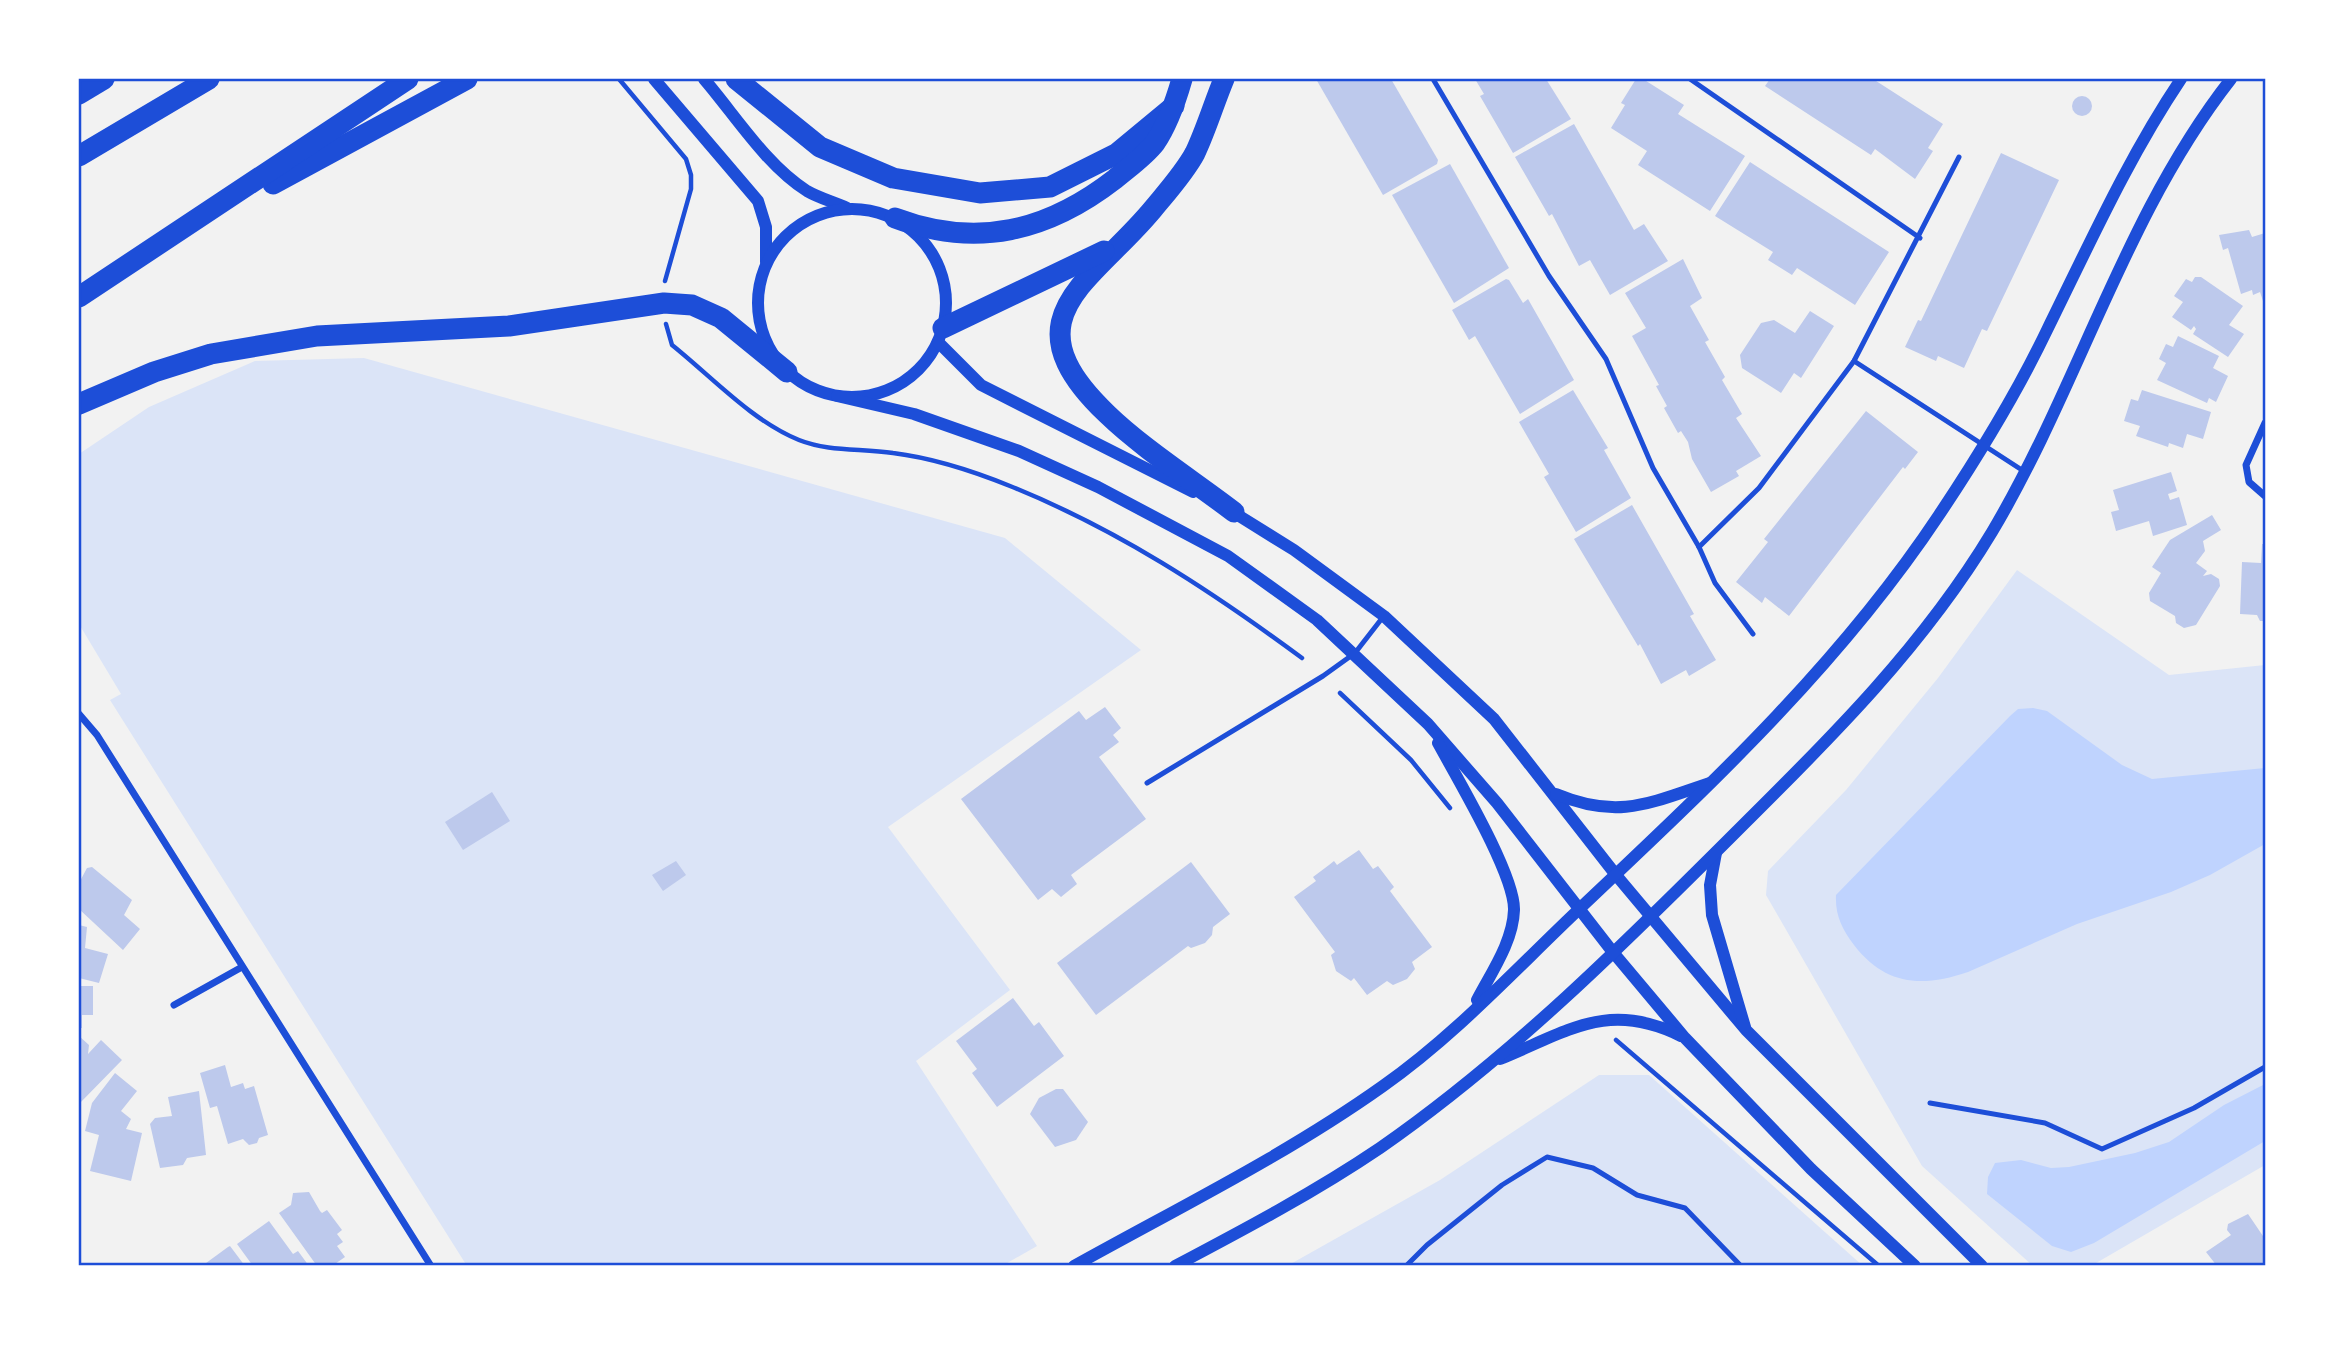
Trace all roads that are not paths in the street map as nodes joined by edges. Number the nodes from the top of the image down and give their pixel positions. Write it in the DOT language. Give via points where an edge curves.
graph roads {
  1 [pos="104,79"];
  2 [pos="209,79"];
  3 [pos="408,79"];
  4 [pos="467,79"];
  5 [pos="654,79"];
  6 [pos="704,79"];
  7 [pos="736,79"];
  8 [pos="1182,79"];
  9 [pos="1224,79"];
  10 [pos="1433,79"];
  11 [pos="1690,79"];
  12 [pos="2182,79"];
  13 [pos="2231,79"];
  14 [pos="79,94"];
  15 [pos="1174,106"];
  16 [pos="79,156"];
  17 [pos="1959,157"];
  18 [pos="847,208"];
  19 [pos="895,218"];
  20 [pos="1920,238"];
  21 [pos="163,243"];
  22 [pos="1118,245"];
  23 [pos="766,262"];
  24 [pos="79,297"];
  25 [pos="940,335"];
  26 [pos="1854,361"];
  27 [pos="787,372"];
  28 [pos="837,396"];
  29 [pos="79,404"];
  30 [pos="2265,423"];
  31 [pos="1983,447"];
  32 [pos="2025,472"];
  33 [pos="2265,496"];
  34 [pos="1234,512"];
  35 [pos="1699,547"];
  36 [pos="1384,616"];
  37 [pos="1753,634"];
  38 [pos="1355,653"];
  39 [pos="79,714"];
  40 [pos="1428,724"];
  41 [pos="1714,782"];
  42 [pos="1147,783"];
  43 [pos="1554,793"];
  44 [pos="1716,853"];
  45 [pos="1616,875"];
  46 [pos="1579,909"];
  47 [pos="1650,916"];
  48 [pos="1612,951"];
  49 [pos="242,967"];
  50 [pos="174,1005"];
  51 [pos="1471,1011"];
  52 [pos="1746,1031"];
  53 [pos="1685,1038"];
  54 [pos="1490,1063"];
  55 [pos="2265,1067"];
  56 [pos="1930,1102"];
  57 [pos="426,1265"];
  58 [pos="1074,1266"];
  59 [pos="1175,1266"];
  60 [pos="1406,1266"];
  61 [pos="1741,1266"];
  62 [pos="1915,1266"];
  63 [pos="1982,1266"];
  1 -- 14 [label="highway"];
  2 -- 16 [label="highway"];
  3 -- 21 [label="highway"];
  4 -- 21 [label="highway"];
  5 -- 23 [label="street" via="758,201 766,227"];
  6 -- 18 [label="street" via="774,162 808,192"];
  7 -- 15 [label="highway" via="820,147 893,178 980,193 1049,187 1116,153"];
  8 -- 15 [label="highway"];
  9 -- 22 [label="highway" via="1194,155"];
  10 -- 35 [label="lane" via="1549,276 1606,359 1653,468"];
  11 -- 20 [label="lane"];
  12 -- 31 [label="street" via="2118,182 2048,329"];
  13 -- 32 [label="street" via="2181,152 2154,202"];
  15 -- 19 [label="highway" via="1154,143 1126,170 1050,220 997,233 930,228"];
  17 -- 20 [label="lane"];
  18 -- 19 [label="street"];
  18 -- 23 [label="street" via="799,224"];
  19 -- 25 [label="street" via="928,246 939,264 946,296"];
  20 -- 26 [label="lane"];
  21 -- 24 [label="highway"];
  22 -- 25 [label="highway"];
  22 -- 34 [label="highway" via="1077,286 1062,313 1061,344 1072,372 1107,414"];
  23 -- 27 [label="street" via="757,308 761,332"];
  25 -- 28 [label="street" via="925,363 906,380 861,397"];
  25 -- 34 [label="street" via="981,385"];
  26 -- 31 [label="lane"];
  26 -- 35 [label="lane" via="1759,488"];
  27 -- 28 [label="street" via="810,388"];
  27 -- 29 [label="highway" via="721,318 692,305 664,303 509,326 317,336 224,352 154,372"];
  28 -- 38 [label="street" via="940,423 1019,451 1098,487 1228,556"];
  30 -- 33 [label="street" via="2246,466 2249,482"];
  31 -- 32 [label="lane"];
  31 -- 41 [label="street" via="1871,610"];
  32 -- 44 [label="street" via="1993,530 1929,626 1846,724"];
  34 -- 36 [label="street"];
  35 -- 37 [label="lane" via="1715,583"];
  36 -- 38 [label="lane"];
  36 -- 43 [label="street" via="1494,719"];
  38 -- 40 [label="street"];
  38 -- 42 [label="lane"];
  39 -- 49 [label="street" via="97,735"];
  40 -- 46 [label="street" via="1497,803"];
  40 -- 51 [label="street" via="1484,830 1511,890 1514,910 1508,939"];
  41 -- 43 [label="street" via="1616,809 1584,806"];
  41 -- 45 [label="street"];
  43 -- 45 [label="street"];
  44 -- 47 [label="street"];
  44 -- 52 [label="street" via="1710,885 1712,915"];
  45 -- 46 [label="street"];
  45 -- 47 [label="street"];
  46 -- 48 [label="street"];
  46 -- 51 [label="street"];
  47 -- 48 [label="street"];
  47 -- 52 [label="street"];
  48 -- 53 [label="street"];
  48 -- 54 [label="street"];
  49 -- 50 [label="street"];
  49 -- 57 [label="street"];
  51 -- 58 [label="street" via="1403,1071 1345,1112"];
  52 -- 63 [label="street"];
  53 -- 54 [label="street" via="1634,1018 1604,1020"];
  53 -- 62 [label="street" via="1811,1168"];
  54 -- 59 [label="street" via="1350,1167"];
  55 -- 56 [label="lane" via="2194,1108 2102,1149 2045,1123"];
  60 -- 61 [label="lane" via="1502,1185 1547,1157 1593,1168 1637,1195 1685,1208"];
}
